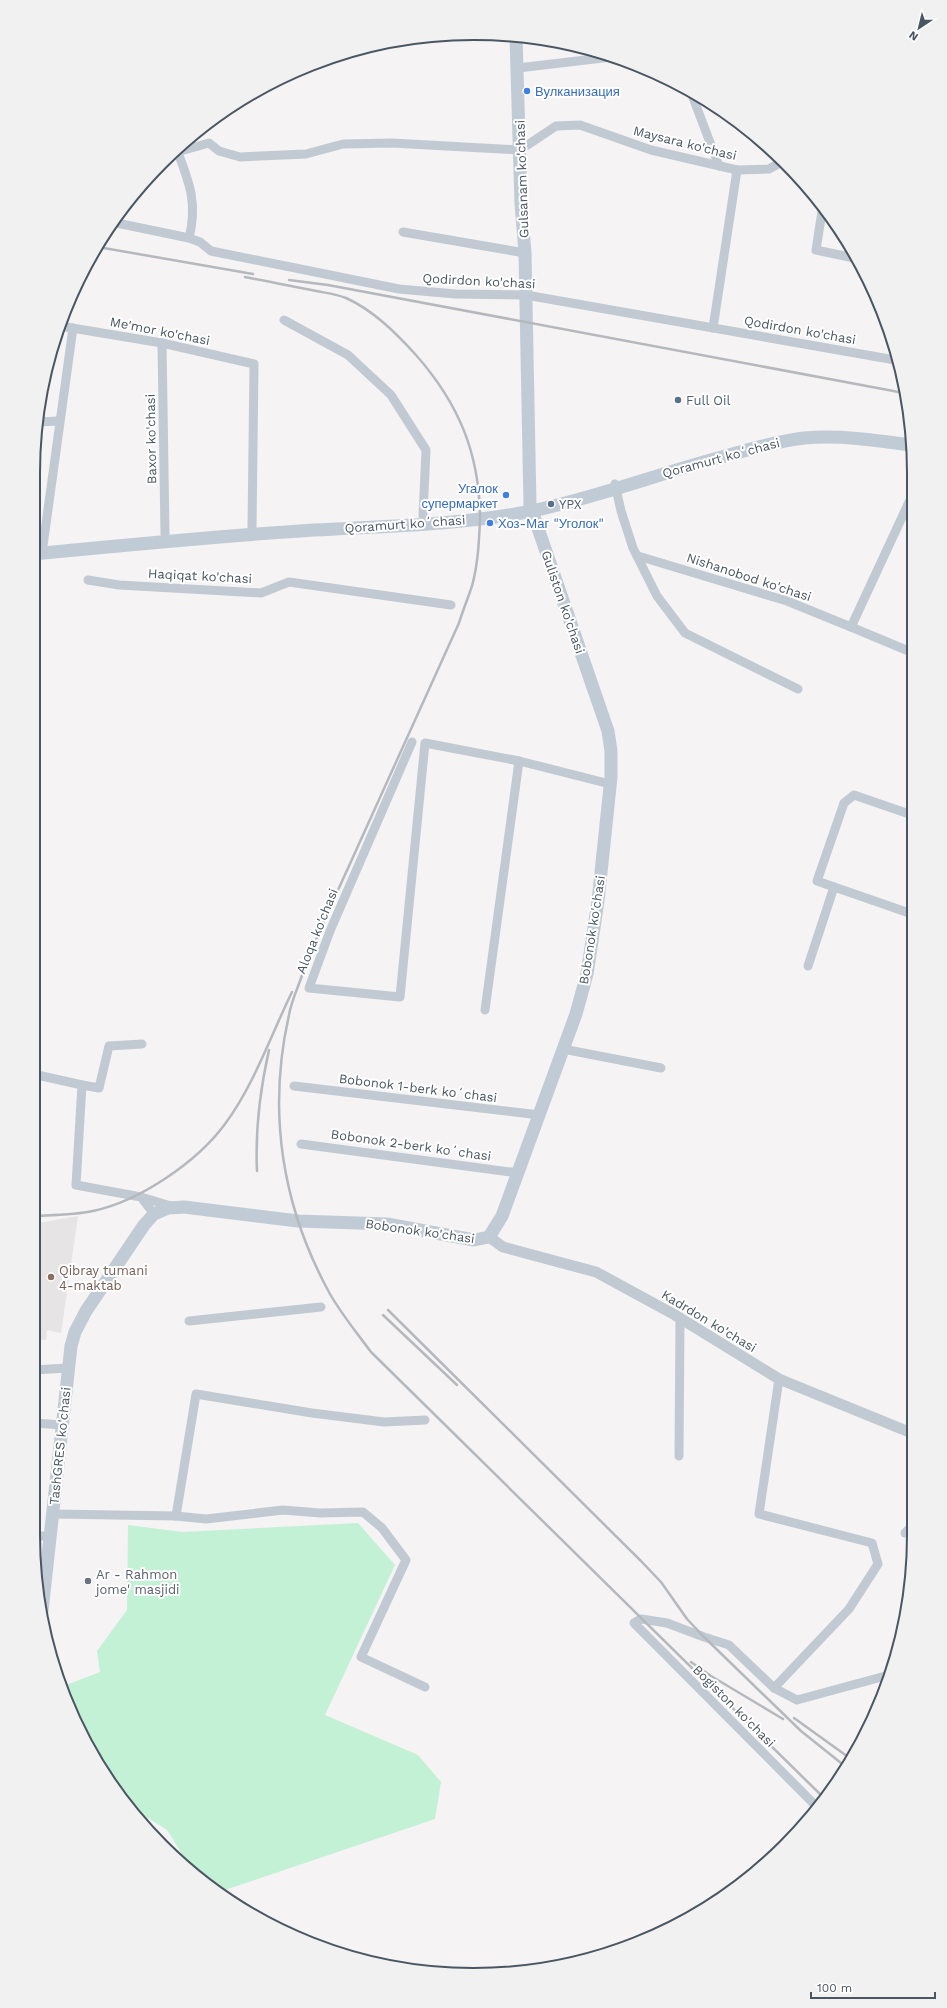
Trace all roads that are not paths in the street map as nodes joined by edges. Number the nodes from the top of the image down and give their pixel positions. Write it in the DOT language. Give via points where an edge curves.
graph roads {
  1 [pos="516,43"];
  2 [pos="598,59"];
  3 [pos="518,68"];
  4 [pos="694,101"];
  5 [pos="188,148"];
  6 [pos="520,150"];
  7 [pos="179,156"];
  8 [pos="777,165"];
  9 [pos="719,166"];
  10 [pos="737,170"];
  11 [pos="821,216"];
  12 [pos="120,224"];
  13 [pos="403,232"];
  14 [pos="189,238"];
  15 [pos="525,253"];
  16 [pos="849,257"];
  17 [pos="526,295"];
  18 [pos="284,320"];
  19 [pos="525,322"];
  20 [pos="66,327"];
  21 [pos="73,328"];
  22 [pos="713,328"];
  23 [pos="162,344"];
  24 [pos="892,359"];
  25 [pos="59,421"];
  26 [pos="43,422"];
  27 [pos="905,439"];
  28 [pos="906,445"];
  29 [pos="615,486"];
  30 [pos="907,506"];
  31 [pos="531,508"];
  32 [pos="423,516"];
  33 [pos="252,529"];
  34 [pos="40,533"];
  35 [pos="165,534"];
  36 [pos="40,551"];
  37 [pos="40,551"];
  38 [pos="638,556"];
  39 [pos="88,580"];
  40 [pos="451,605"];
  41 [pos="851,627"];
  42 [pos="907,650"];
  43 [pos="798,689"];
  44 [pos="412,742"];
  45 [pos="519,761"];
  46 [pos="610,784"];
  47 [pos="907,812"];
  48 [pos="834,887"];
  49 [pos="907,912"];
  50 [pos="808,966"];
  51 [pos="485,1010"];
  52 [pos="142,1044"];
  53 [pos="563,1049"];
  54 [pos="660,1068"];
  55 [pos="40,1076"];
  56 [pos="82,1085"];
  57 [pos="294,1086"];
  58 [pos="540,1115"];
  59 [pos="301,1144"];
  60 [pos="518,1172"];
  61 [pos="141,1197"];
  62 [pos="176,1207"];
  63 [pos="154,1214"];
  64 [pos="489,1237"];
  65 [pos="321,1307"];
  66 [pos="680,1318"];
  67 [pos="189,1321"];
  68 [pos="68,1368"];
  69 [pos="40,1370"];
  70 [pos="779,1379"];
  71 [pos="425,1420"];
  72 [pos="40,1424"];
  73 [pos="64,1426"];
  74 [pos="907,1431"];
  75 [pos="679,1456"];
  76 [pos="53,1514"];
  77 [pos="176,1516"];
  78 [pos="40,1536"];
  79 [pos="50,1536"];
  80 [pos="44,1591"];
  81 [pos="883,1677"];
  82 [pos="425,1687"];
  83 [pos="774,1688"];
  84 [pos="813,1803"];
  1 -- 3 [label="main road, Gulsanam ko'chasi"];
  2 -- 3 [label="street"];
  3 -- 6 [label="main road, Gulsanam ko'chasi"];
  4 -- 9 [label="street"];
  5 -- 6 [label="street" via="208,143 219,151 240,157 306,154 342,144 392,143"];
  6 -- 9 [label="street, Maysara ko'chasi" via="556,126 580,125 651,150"];
  6 -- 15 [label="main road, Gulsanam ko'chasi"];
  7 -- 14 [label="street" via="192,199 193,219"];
  8 -- 10 [label="street, Maysara ko'chasi" via="769,169"];
  9 -- 10 [label="street, Maysara ko'chasi"];
  10 -- 22 [label="street"];
  11 -- 16 [label="street" via="816,250"];
  12 -- 14 [label="street, Qodirdon ko'chasi"];
  13 -- 15 [label="street"];
  14 -- 17 [label="street, Qodirdon ko'chasi" via="200,242 211,251 399,289 455,294"];
  15 -- 17 [label="main road, Gulsanam ko'chasi"];
  17 -- 19 [label="main road, Gulsanam ko'chasi"];
  17 -- 22 [label="street, Qodirdon ko'chasi"];
  18 -- 32 [label="street" via="348,355 391,395 426,450"];
  19 -- 31 [label="main road, Guliston ko'chasi"];
  20 -- 21 [label="street, Me'mor ko'chasi"];
  21 -- 23 [label="street, Me'mor ko'chasi"];
  21 -- 25 [label="street"];
  22 -- 24 [label="street, Qodirdon ko'chasi"];
  23 -- 33 [label="street, Me'mor ko'chasi" via="254,364"];
  23 -- 35 [label="street, Baxor ko'chasi"];
  25 -- 26 [label="street"];
  25 -- 34 [label="street"];
  27 -- 29 [label="main road, Qoramurt koʻchasi" via="834,432 786,436 723,451"];
  28 -- 29 [label="main road, Qoramurt koʻchasi" via="832,437 794,440"];
  29 -- 31 [label="main road, Qoramurt koʻchasi"];
  29 -- 38 [label="street" via="621,511"];
  30 -- 41 [label="street"];
  31 -- 32 [label="main road, Qoramurt koʻchasi"];
  31 -- 36 [label="main road, Qoramurt koʻchasi" via="480,518 426,523"];
  31 -- 46 [label="main road, Guliston ko'chasi" via="608,731 611,751"];
  32 -- 33 [label="main road, Qoramurt koʻchasi"];
  33 -- 35 [label="main road, Qoramurt koʻchasi"];
  35 -- 37 [label="main road, Qoramurt koʻchasi"];
  38 -- 41 [label="street, Nishanobod ko'chasi" via="787,601"];
  38 -- 43 [label="street" via="657,596 685,633"];
  39 -- 40 [label="street, Haqiqat ko'chasi" via="261,593 289,582"];
  41 -- 42 [label="street, Nishanobod ko'chasi"];
  44 -- 45 [label="street, Aloqa ko'chasi" via="330,931 309,988 400,996 425,743"];
  45 -- 46 [label="street"];
  45 -- 51 [label="street"];
  46 -- 53 [label="main road, Bobonok ko'chasi" via="590,959 580,1001"];
  47 -- 48 [label="street" via="854,795 844,803 817,881"];
  48 -- 49 [label="street"];
  48 -- 50 [label="street"];
  52 -- 56 [label="street" via="109,1046 99,1088"];
  53 -- 54 [label="street"];
  53 -- 58 [label="main road, Bobonok ko'chasi"];
  55 -- 56 [label="street"];
  56 -- 61 [label="street" via="76,1185"];
  57 -- 58 [label="street, Bobonok 1-berk koʻchasi"];
  58 -- 60 [label="main road, Bobonok ko'chasi"];
  59 -- 60 [label="street, Bobonok 2-berk koʻchasi"];
  60 -- 64 [label="main road, Bobonok ko'chasi" via="499,1222"];
  61 -- 62 [label="street"];
  61 -- 63 [label="street"];
  62 -- 63 [label="main road, Bobonok ko'chasi"];
  62 -- 64 [label="main road, Bobonok ko'chasi" via="298,1221 386,1224 474,1240"];
  63 -- 68 [label="main road" via="82,1318 73,1338"];
  64 -- 66 [label="street, Kadrdon ko'chasi" via="503,1247 596,1272"];
  65 -- 67 [label="street"];
  66 -- 70 [label="street, Kadrdon ko'chasi"];
  66 -- 75 [label="street"];
  68 -- 69 [label="street"];
  68 -- 73 [label="main road, TashGRES ko'chasi"];
  70 -- 74 [label="street, Kadrdon ko'chasi"];
  70 -- 83 [label="street" via="760,1514 872,1543 878,1564 849,1609"];
  71 -- 77 [label="street" via="384,1422 196,1394"];
  72 -- 73 [label="street"];
  73 -- 76 [label="main road, TashGRES ko'chasi"];
  76 -- 77 [label="street"];
  76 -- 79 [label="main road, TashGRES ko'chasi"];
  77 -- 82 [label="street" via="206,1519 283,1510 320,1513 363,1512 382,1528 406,1560 361,1657"];
  78 -- 79 [label="street"];
  79 -- 80 [label="main road, TashGRES ko'chasi"];
  81 -- 83 [label="street" via="797,1700"];
  83 -- 84 [label="street, Bogiston ko'chasi" via="729,1645 667,1623 641,1619 634,1623"];
}
